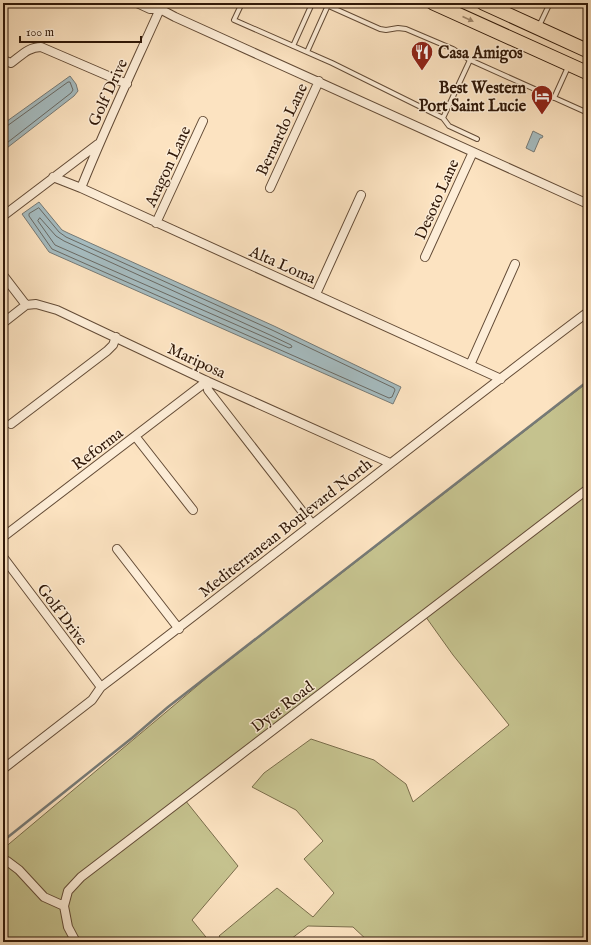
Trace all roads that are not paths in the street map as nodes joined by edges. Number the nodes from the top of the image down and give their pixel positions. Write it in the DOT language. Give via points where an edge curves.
graph roads {
  1 [pos="137,3"];
  2 [pos="154,3"];
  3 [pos="242,3"];
  4 [pos="314,3"];
  5 [pos="322,3"];
  6 [pos="433,3"];
  7 [pos="483,3"];
  8 [pos="550,3"];
  9 [pos="329,4"];
  10 [pos="160,9"];
  11 [pos="538,28"];
  12 [pos="293,46"];
  13 [pos="588,51"];
  14 [pos="307,52"];
  15 [pos="470,60"];
  16 [pos="7,62"];
  17 [pos="569,65"];
  18 [pos="3,70"];
  19 [pos="588,73"];
  20 [pos="319,81"];
  21 [pos="127,84"];
  22 [pos="554,98"];
  23 [pos="588,113"];
  24 [pos="443,118"];
  25 [pos="203,121"];
  26 [pos="478,139"];
  27 [pos="98,143"];
  28 [pos="473,152"];
  29 [pos="53,177"];
  30 [pos="80,188"];
  31 [pos="270,188"];
  32 [pos="360,195"];
  33 [pos="588,204"];
  34 [pos="3,216"];
  35 [pos="156,222"];
  36 [pos="425,257"];
  37 [pos="515,264"];
  38 [pos="3,275"];
  39 [pos="316,294"];
  40 [pos="26,305"];
  41 [pos="588,312"];
  42 [pos="3,323"];
  43 [pos="116,337"];
  44 [pos="470,365"];
  45 [pos="501,378"];
  46 [pos="207,381"];
  47 [pos="11,424"];
  48 [pos="135,436"];
  49 [pos="390,463"];
  50 [pos="588,489"];
  51 [pos="192,510"];
  52 [pos="312,524"];
  53 [pos="3,537"];
  54 [pos="117,549"];
  55 [pos="3,557"];
  56 [pos="178,629"];
  57 [pos="101,687"];
  58 [pos="3,769"];
  59 [pos="3,862"];
  60 [pos="64,906"];
  61 [pos="76,942"];
  1 -- 10 [label="street" via="150,9"];
  2 -- 10 [label="street"];
  3 -- 12 [label="lane" via="234,20"];
  4 -- 12 [label="lane"];
  5 -- 9 [label="lane"];
  6 -- 17 [label="main road, one-way"];
  7 -- 11 [label="main road"];
  8 -- 11 [label="lane"];
  9 -- 14 [label="lane"];
  9 -- 15 [label="lane" via="380,29 406,29 453,49"];
  10 -- 20 [label="street"];
  10 -- 21 [label="street, Golf Drive"];
  11 -- 13 [label="main road"];
  12 -- 14 [label="lane"];
  14 -- 24 [label="lane"];
  15 -- 22 [label="lane"];
  15 -- 24 [label="lane"];
  16 -- 18 [label="street"];
  16 -- 21 [label="street" via="34,47 41,47"];
  17 -- 19 [label="main road"];
  17 -- 22 [label="lane"];
  20 -- 28 [label="street"];
  20 -- 31 [label="street, Bernardo Lane"];
  21 -- 27 [label="street, Golf Drive"];
  22 -- 23 [label="lane"];
  24 -- 26 [label="lane" via="449,126"];
  25 -- 35 [label="street, Aragon Lane"];
  27 -- 29 [label="street, Golf Drive"];
  27 -- 30 [label="street, Golf Drive"];
  28 -- 33 [label="street"];
  28 -- 36 [label="street, Desoto Lane"];
  29 -- 30 [label="street, Alta Loma"];
  29 -- 34 [label="street, Golf Drive"];
  30 -- 35 [label="street, Alta Loma"];
  32 -- 39 [label="street"];
  35 -- 39 [label="street, Alta Loma"];
  37 -- 44 [label="street"];
  38 -- 40 [label="street"];
  39 -- 44 [label="street, Alta Loma"];
  40 -- 42 [label="street"];
  40 -- 43 [label="street, Mariposa" via="36,304 57,310"];
  41 -- 45 [label="street, Mediterranean Boulevard North"];
  43 -- 46 [label="street, Mariposa"];
  43 -- 47 [label="street" via="107,351"];
  44 -- 45 [label="street, Alta Loma"];
  45 -- 49 [label="street, Mediterranean Boulevard North"];
  46 -- 48 [label="street, Reforma"];
  46 -- 49 [label="street, Mariposa"];
  46 -- 52 [label="street" via="208,390"];
  48 -- 51 [label="street"];
  48 -- 53 [label="street, Reforma"];
  49 -- 52 [label="street, Mediterranean Boulevard North"];
  50 -- 60 [label="street, Dyer Road" via="81,877 68,891"];
  52 -- 56 [label="street, Mediterranean Boulevard North"];
  54 -- 56 [label="street"];
  55 -- 57 [label="street, Golf Drive"];
  56 -- 57 [label="street, Mediterranean Boulevard North"];
  57 -- 58 [label="street, Mediterranean Boulevard North" via="92,700"];
  59 -- 60 [label="street" via="7,861 19,870 44,897"];
  60 -- 61 [label="street" via="68,927"];
}
